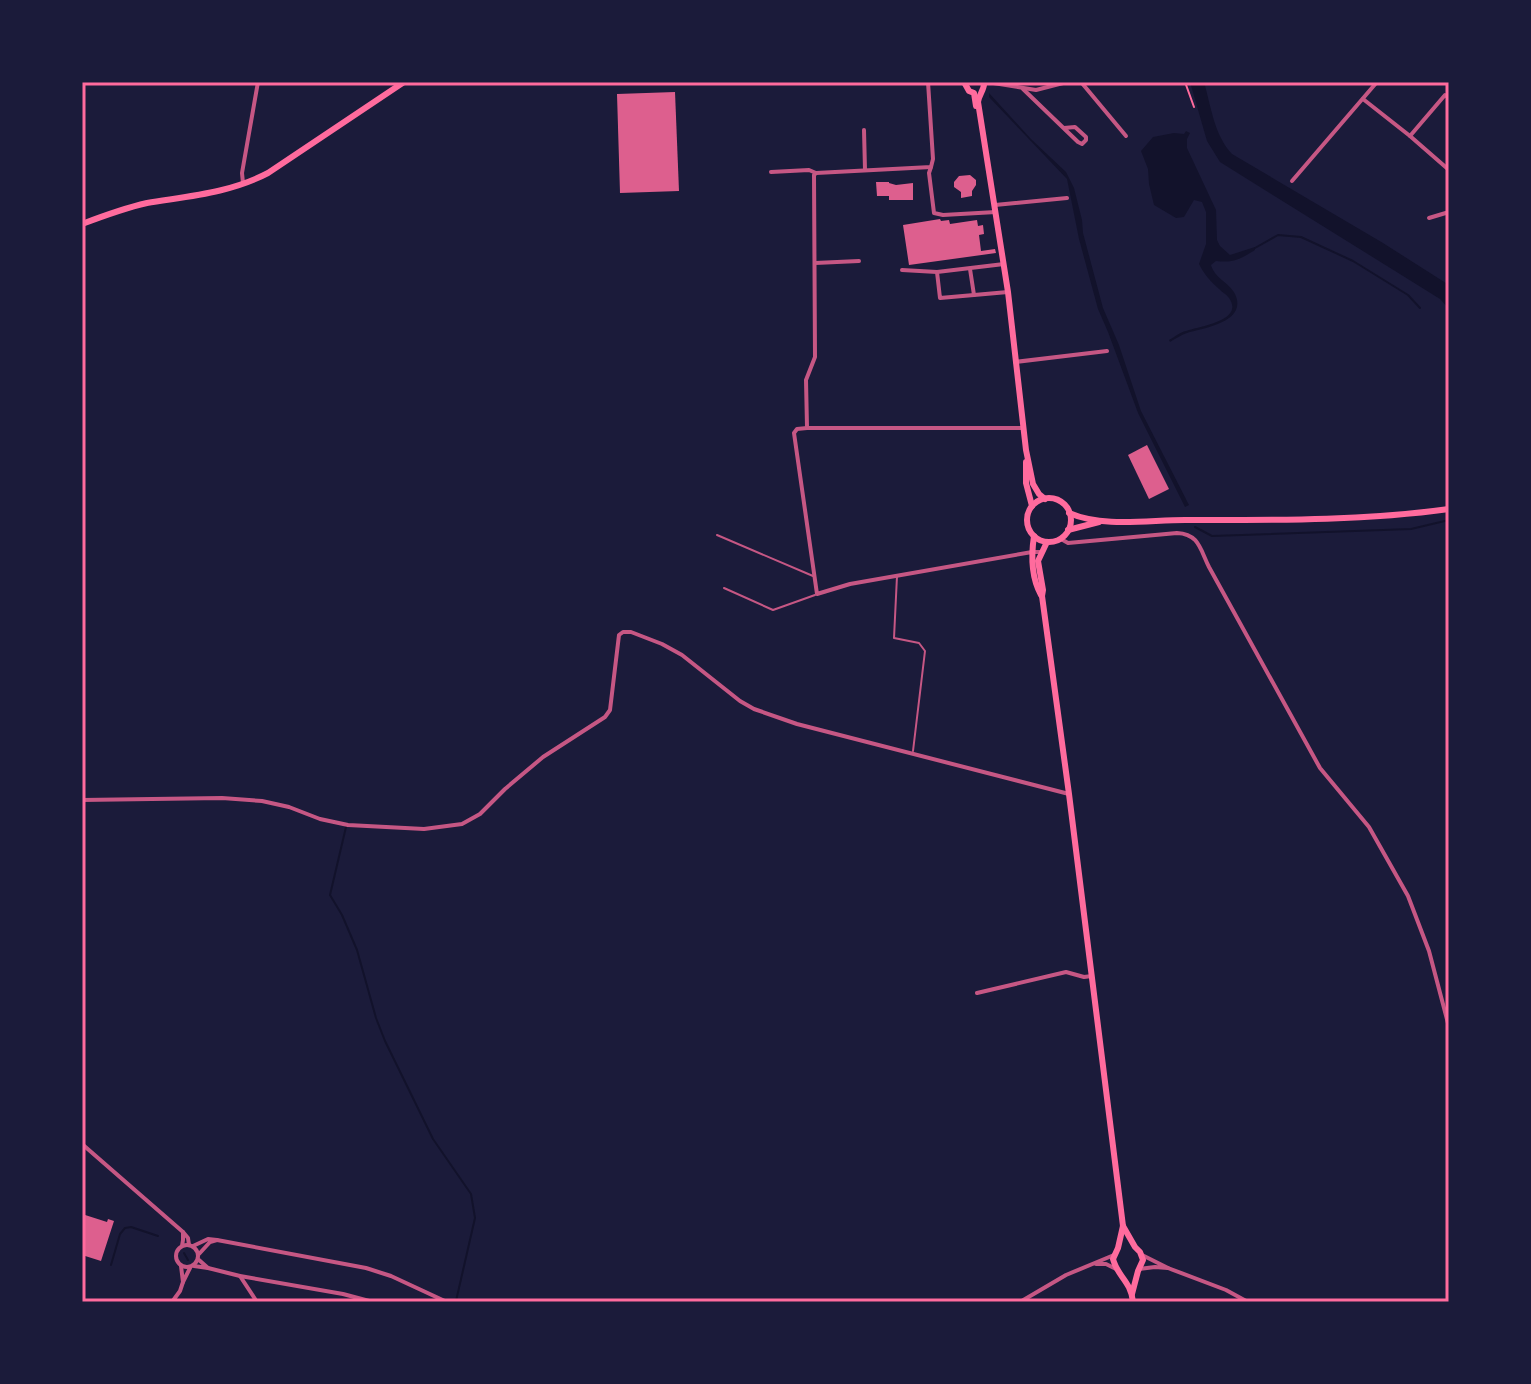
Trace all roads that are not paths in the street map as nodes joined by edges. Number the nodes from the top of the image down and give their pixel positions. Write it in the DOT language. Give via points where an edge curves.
graph roads {
  1 [pos="258,82"];
  2 [pos="404,82"];
  3 [pos="928,82"];
  4 [pos="1067,82"];
  5 [pos="1081,82"];
  6 [pos="1377,82"];
  7 [pos="966,83"];
  8 [pos="982,87"];
  9 [pos="1023,89"];
  10 [pos="1449,98"];
  11 [pos="1363,99"];
  12 [pos="1064,128"];
  13 [pos="864,130"];
  14 [pos="1126,136"];
  15 [pos="1410,136"];
  16 [pos="931,167"];
  17 [pos="865,170"];
  18 [pos="1449,170"];
  19 [pos="771,172"];
  20 [pos="816,173"];
  21 [pos="1292,181"];
  22 [pos="244,185"];
  23 [pos="1067,198"];
  24 [pos="996,208"];
  25 [pos="1449,212"];
  26 [pos="1429,218"];
  27 [pos="82,224"];
  28 [pos="859,261"];
  29 [pos="815,263"];
  30 [pos="1004,264"];
  31 [pos="970,269"];
  32 [pos="902,270"];
  33 [pos="937,272"];
  34 [pos="1008,292"];
  35 [pos="974,295"];
  36 [pos="1107,351"];
  37 [pos="1015,362"];
  38 [pos="807,428"];
  39 [pos="1024,428"];
  40 [pos="1026,450"];
  41 [pos="1045,499"];
  42 [pos="1032,506"];
  43 [pos="1449,509"];
  44 [pos="1069,513"];
  45 [pos="1103,521"];
  46 [pos="1068,530"];
  47 [pos="717,535"];
  48 [pos="1034,536"];
  49 [pos="1061,539"];
  50 [pos="1047,542"];
  51 [pos="1032,552"];
  52 [pos="1041,552"];
  53 [pos="897,575"];
  54 [pos="814,576"];
  55 [pos="724,588"];
  56 [pos="817,594"];
  57 [pos="1042,596"];
  58 [pos="913,755"];
  59 [pos="1069,794"];
  60 [pos="82,800"];
  61 [pos="1092,976"];
  62 [pos="977,993"];
  63 [pos="1449,1027"];
  64 [pos="82,1144"];
  65 [pos="1123,1226"];
  66 [pos="183,1232"];
  67 [pos="217,1240"];
  68 [pos="191,1246"];
  69 [pos="181,1247"];
  70 [pos="1135,1247"];
  71 [pos="1116,1252"];
  72 [pos="1142,1255"];
  73 [pos="199,1256"];
  74 [pos="1094,1264"];
  75 [pos="181,1266"];
  76 [pos="192,1267"];
  77 [pos="208,1268"];
  78 [pos="1168,1268"];
  79 [pos="1138,1270"];
  80 [pos="1118,1271"];
  81 [pos="240,1276"];
  82 [pos="257,1279"];
  83 [pos="183,1282"];
  84 [pos="247,1286"];
  85 [pos="1133,1298"];
  86 [pos="363,1300"];
  87 [pos="172,1302"];
  88 [pos="257,1302"];
  89 [pos="373,1302"];
  90 [pos="445,1302"];
  91 [pos="1020,1302"];
  92 [pos="1248,1302"];
  1 -- 22 [label="street"];
  2 -- 22 [label="main road"];
  3 -- 16 [label="street"];
  4 -- 9 [label="street"];
  5 -- 14 [label="street"];
  6 -- 11 [label="street"];
  7 -- 8 [label="main road" via="969,91"];
  8 -- 9 [label="street"];
  8 -- 24 [label="main road" via="977,108"];
  9 -- 12 [label="street"];
  10 -- 15 [label="street" via="1445,95"];
  11 -- 15 [label="street"];
  11 -- 21 [label="street"];
  12 -- 12 [label="street" via="1078,142 1086,140 1075,127"];
  13 -- 17 [label="street"];
  15 -- 18 [label="street"];
  16 -- 17 [label="street"];
  16 -- 24 [label="street" via="934,213"];
  17 -- 20 [label="street"];
  19 -- 20 [label="street"];
  20 -- 29 [label="street"];
  22 -- 27 [label="main road" via="128,208"];
  23 -- 24 [label="street"];
  24 -- 30 [label="main road"];
  25 -- 26 [label="street"];
  28 -- 29 [label="street"];
  29 -- 38 [label="street" via="815,357 806,380"];
  30 -- 31 [label="street"];
  30 -- 34 [label="main road"];
  31 -- 33 [label="street"];
  31 -- 35 [label="street"];
  32 -- 33 [label="street"];
  33 -- 35 [label="street" via="940,298"];
  34 -- 35 [label="street"];
  34 -- 37 [label="main road"];
  36 -- 37 [label="street"];
  37 -- 39 [label="main road"];
  38 -- 39 [label="street"];
  38 -- 54 [label="street" via="794,433"];
  39 -- 40 [label="main road"];
  40 -- 41 [label="main road" via="1033,484"];
  40 -- 42 [label="main road"];
  41 -- 42 [label="main road"];
  41 -- 44 [label="main road" via="1061,502"];
  42 -- 48 [label="main road" via="1027,525"];
  43 -- 45 [label="main road" via="1359,517"];
  44 -- 45 [label="main road"];
  44 -- 46 [label="main road"];
  45 -- 46 [label="main road"];
  46 -- 49 [label="main road"];
  47 -- 54 [label="lane"];
  48 -- 50 [label="main road"];
  48 -- 51 [label="main road"];
  49 -- 50 [label="main road"];
  49 -- 63 [label="street" via="1068,543 1177,533 1195,538 1320,768 1369,827 1408,896"];
  50 -- 52 [label="main road"];
  51 -- 52 [label="street"];
  51 -- 53 [label="street"];
  51 -- 57 [label="main road"];
  52 -- 57 [label="main road"];
  53 -- 56 [label="street"];
  53 -- 58 [label="lane" via="894,638 919,643 925,651"];
  54 -- 56 [label="street"];
  55 -- 56 [label="lane" via="773,610"];
  57 -- 59 [label="main road"];
  58 -- 59 [label="street"];
  58 -- 60 [label="street" via="754,709 682,655 623,632 605,717 543,757 462,824 424,829 348,825 262,801 222,798"];
  59 -- 61 [label="main road"];
  61 -- 62 [label="street" via="1066,972"];
  61 -- 65 [label="main road"];
  64 -- 66 [label="street"];
  65 -- 70 [label="main road"];
  65 -- 71 [label="main road"];
  66 -- 68 [label="street"];
  66 -- 69 [label="street"];
  67 -- 68 [label="street"];
  67 -- 73 [label="street"];
  67 -- 90 [label="street" via="366,1268"];
  68 -- 69 [label="street"];
  68 -- 73 [label="street"];
  69 -- 75 [label="street" via="176,1260"];
  70 -- 71 [label="main road" via="1126,1245"];
  70 -- 72 [label="main road"];
  71 -- 74 [label="street"];
  71 -- 80 [label="main road"];
  72 -- 78 [label="street"];
  72 -- 79 [label="main road"];
  73 -- 76 [label="street"];
  73 -- 77 [label="street"];
  74 -- 80 [label="street"];
  74 -- 91 [label="street"];
  75 -- 76 [label="street"];
  75 -- 83 [label="street"];
  76 -- 77 [label="street"];
  76 -- 83 [label="street"];
  77 -- 81 [label="street"];
  78 -- 79 [label="street"];
  78 -- 92 [label="street"];
  79 -- 80 [label="main road" via="1129,1275"];
  79 -- 85 [label="main road"];
  80 -- 85 [label="main road"];
  81 -- 82 [label="street"];
  81 -- 84 [label="street"];
  82 -- 84 [label="street"];
  82 -- 86 [label="street"];
  83 -- 87 [label="street"];
  84 -- 88 [label="street"];
  86 -- 89 [label="street"];
}
